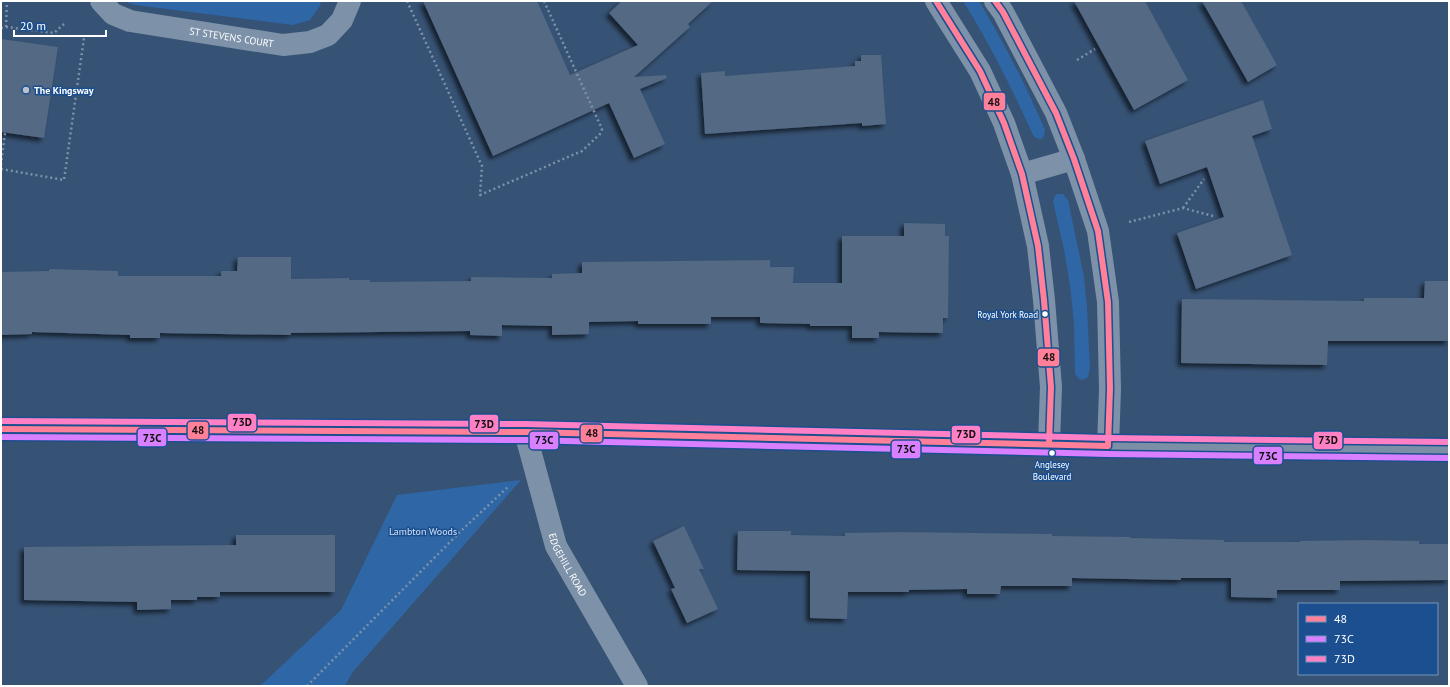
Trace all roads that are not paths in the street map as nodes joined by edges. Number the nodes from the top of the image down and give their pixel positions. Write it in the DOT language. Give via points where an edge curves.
graph roads {
  1 [pos="101,1"];
  2 [pos="350,1"];
  3 [pos="936,1"];
  4 [pos="995,1"];
  5 [pos="1074,158"];
  6 [pos="1022,174"];
  7 [pos="1,429"];
  8 [pos="526,432"];
  9 [pos="1049,444"];
  10 [pos="1108,446"];
  11 [pos="1449,450"];
  12 [pos="637,686"];
  1 -- 2 [label="street, ST STEVENS COURT" via="113,14 130,21 283,45 310,42 328,35 342,20"];
  3 -- 6 [label="street" via="980,71 1004,123"];
  4 -- 5 [label="street" via="1056,113"];
  5 -- 6 [label="street"];
  5 -- 10 [label="street" via="1098,230 1108,302"];
  6 -- 9 [label="street" via="1038,246 1044,300 1050,387"];
  7 -- 8 [label="main road"];
  8 -- 9 [label="main road"];
  8 -- 12 [label="street, EDGEHILL ROAD" via="556,546"];
  9 -- 10 [label="main road"];
  10 -- 11 [label="main road"];
}
